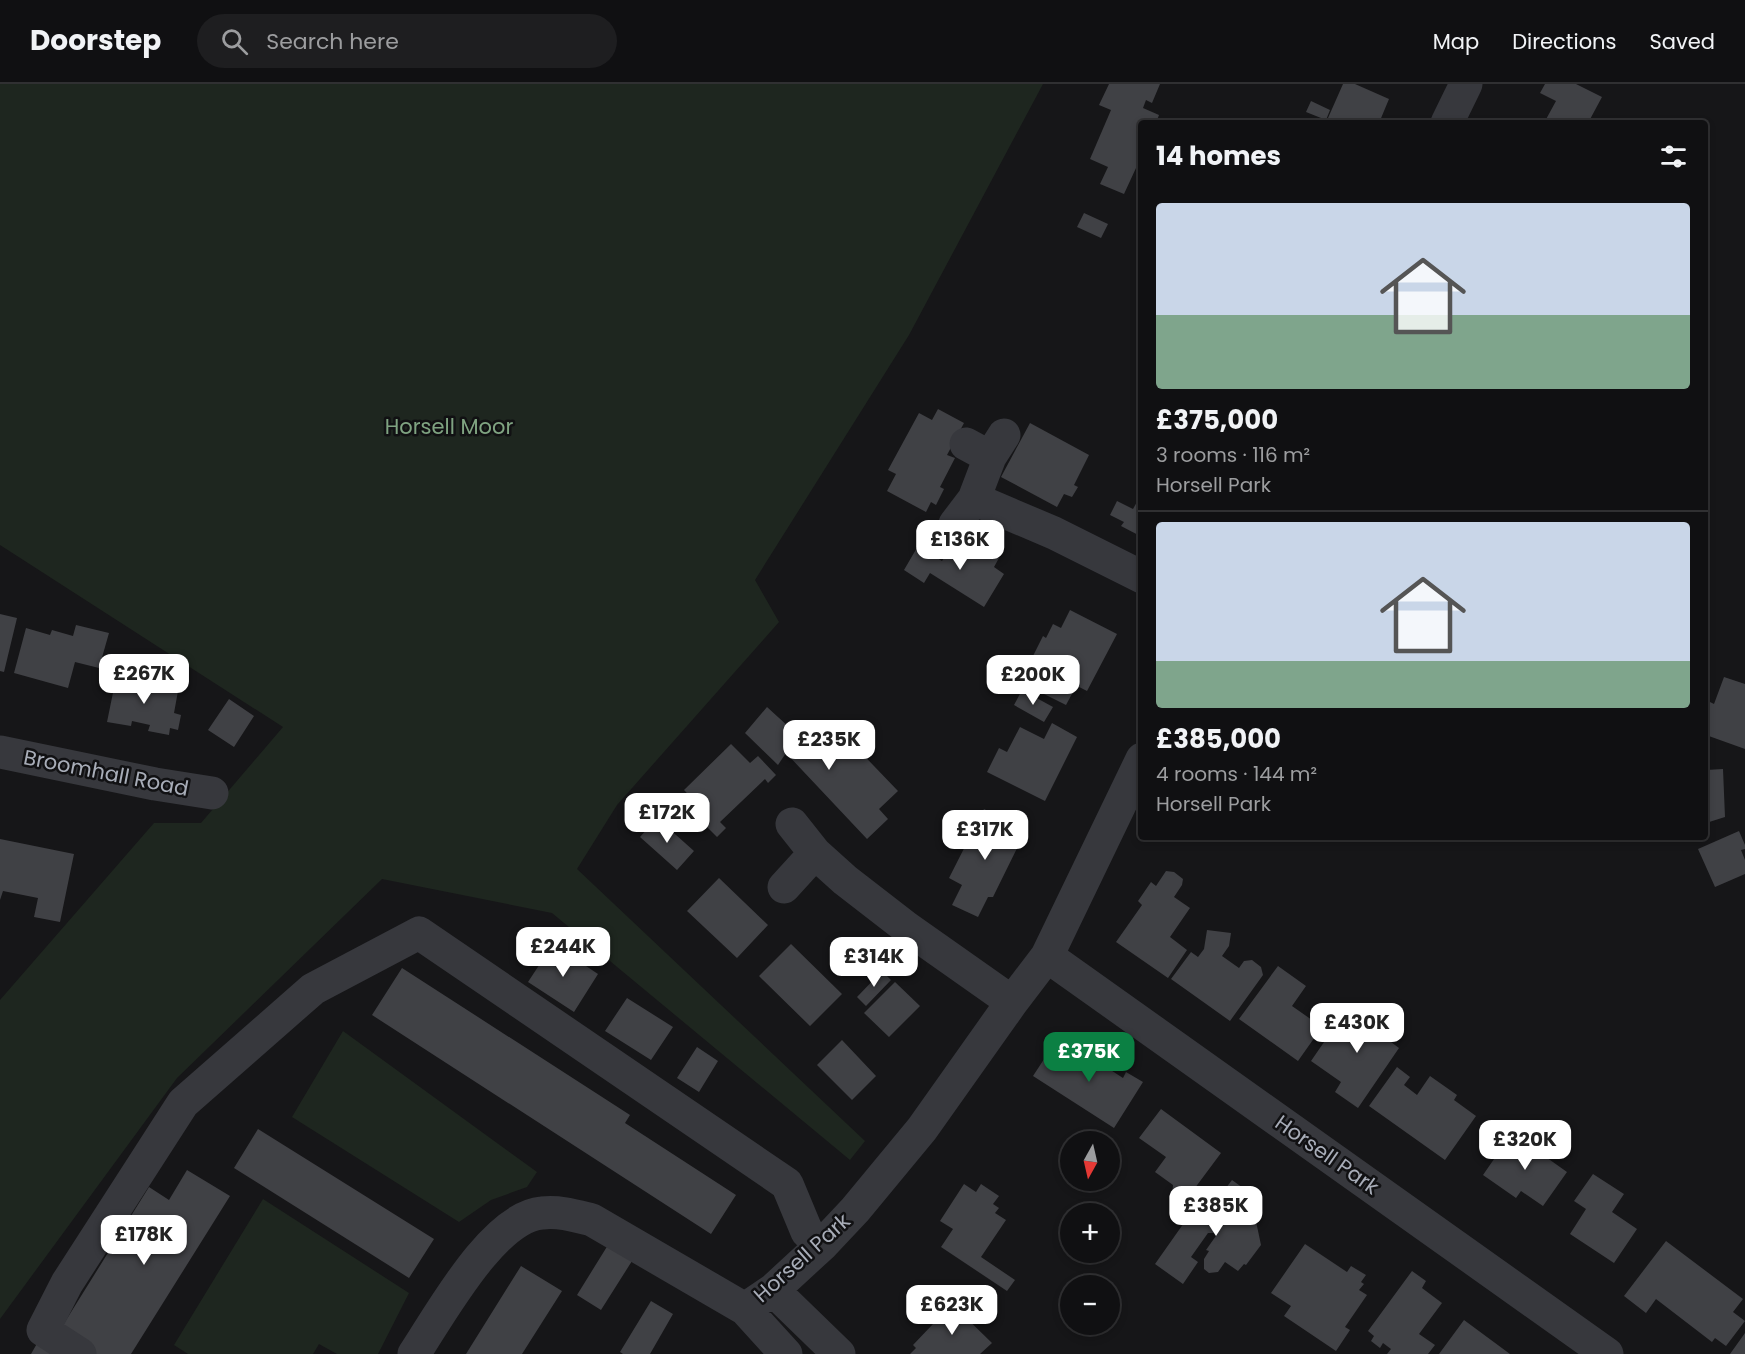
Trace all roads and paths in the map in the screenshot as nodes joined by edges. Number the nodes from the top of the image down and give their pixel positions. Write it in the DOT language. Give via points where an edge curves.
graph roads {
  1 [pos="1466,84"];
  2 [pos="1448,120"];
  3 [pos="987,446"];
  4 [pos="1138,575"];
  5 [pos="0,752"];
  6 [pos="1138,767"];
  7 [pos="212,793"];
  8 [pos="792,824"];
  9 [pos="815,853"];
  10 [pos="784,887"];
  11 [pos="1047,956"];
  12 [pos="1012,1002"];
  13 [pos="823,1244"];
  14 [pos="773,1290"];
  15 [pos="745,1309"];
  16 [pos="80,1354"];
  17 [pos="414,1354"];
  18 [pos="786,1354"];
  19 [pos="839,1354"];
  20 [pos="1607,1354"];
  1 -- 2 [label="street"];
  3 -- 4 [label="street" via="964,512 1054,533"];
  5 -- 7 [label="street, Broomhall Road"];
  6 -- 11 [label="street, Horsell Park"];
  8 -- 9 [label="street"];
  9 -- 10 [label="street"];
  9 -- 12 [label="street" via="907,928"];
  11 -- 12 [label="street, Horsell Park"];
  11 -- 20 [label="street, Horsell Park"];
  12 -- 13 [label="street, Horsell Park" via="922,1129"];
  13 -- 14 [label="street, Horsell Park"];
  13 -- 16 [label="street" via="807,1232 787,1184 419,933 313,989 183,1103 67,1283 44,1330"];
  14 -- 15 [label="street, Horsell Park"];
  14 -- 19 [label="street"];
  15 -- 17 [label="street, Horsell Park" via="592,1220 568,1213 541,1213 523,1218 480,1256"];
  15 -- 18 [label="street"];
}
